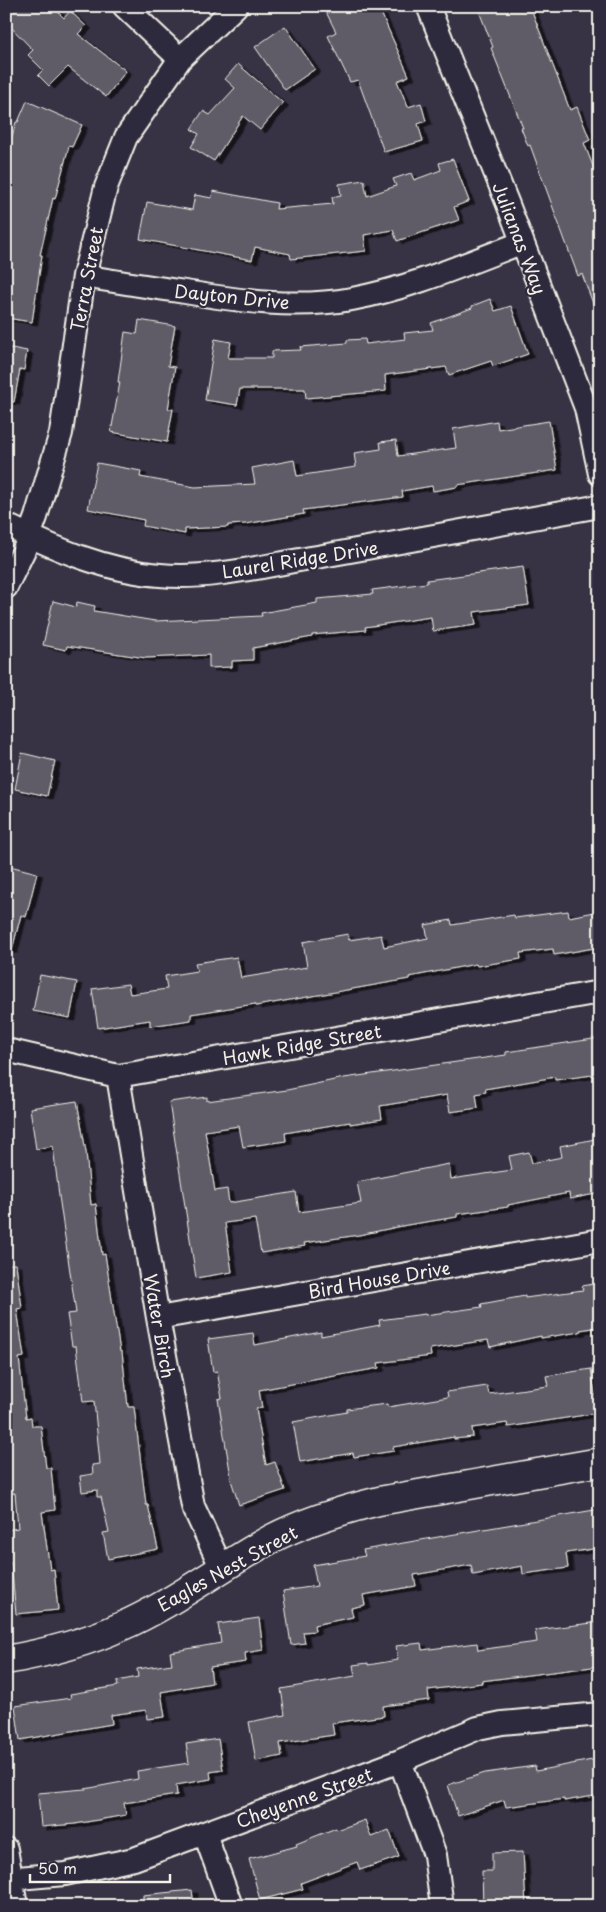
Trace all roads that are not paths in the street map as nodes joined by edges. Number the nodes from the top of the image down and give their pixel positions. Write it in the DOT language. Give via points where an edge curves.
graph roads {
  1 [pos="124,6"];
  2 [pos="236,6"];
  3 [pos="428,6"];
  4 [pos="180,59"];
  5 [pos="521,243"];
  6 [pos="84,276"];
  7 [pos="600,474"];
  8 [pos="600,506"];
  9 [pos="6,525"];
  10 [pos="29,536"];
  11 [pos="6,587"];
  12 [pos="600,992"];
  13 [pos="6,1050"];
  14 [pos="118,1076"];
  15 [pos="600,1240"];
  16 [pos="158,1318"];
  17 [pos="600,1462"];
  18 [pos="222,1569"];
  19 [pos="6,1660"];
  20 [pos="600,1714"];
  21 [pos="400,1761"];
  22 [pos="205,1834"];
  23 [pos="6,1850"];
  24 [pos="9,1878"];
  25 [pos="16,1906"];
  26 [pos="231,1906"];
  27 [pos="442,1906"];
  1 -- 4 [label="street"];
  2 -- 4 [label="street, Terra Street"];
  3 -- 5 [label="street, Julianas Way"];
  4 -- 6 [label="street, Terra Street" via="126,137 106,187"];
  5 -- 6 [label="street, Dayton Drive" via="407,286 351,299 314,303 245,302"];
  5 -- 7 [label="street, Julianas Way" via="586,408"];
  6 -- 10 [label="street, Terra Street" via="61,433"];
  8 -- 10 [label="street, Laurel Ridge Drive" via="196,575 160,576 127,570"];
  9 -- 10 [label="street, Laurel Ridge Drive"];
  10 -- 11 [label="street, Terra Street"];
  12 -- 14 [label="street, Hawk Ridge Street"];
  13 -- 14 [label="street, Hawk Ridge Street"];
  14 -- 16 [label="street, Water Birch"];
  15 -- 16 [label="street, Bird House Drive"];
  16 -- 18 [label="street, Water Birch" via="193,1506"];
  17 -- 18 [label="street, Eagles Nest Street" via="351,1508 272,1538"];
  18 -- 19 [label="street, Eagles Nest Street" via="121,1627 61,1649"];
  20 -- 21 [label="street, Cheyenne Street" via="478,1728"];
  21 -- 22 [label="street, Cheyenne Street"];
  21 -- 27 [label="street" via="435,1855"];
  22 -- 24 [label="street, Cheyenne Street" via="134,1859 88,1870"];
  22 -- 26 [label="street"];
  23 -- 24 [label="street"];
  24 -- 25 [label="street"];
}
